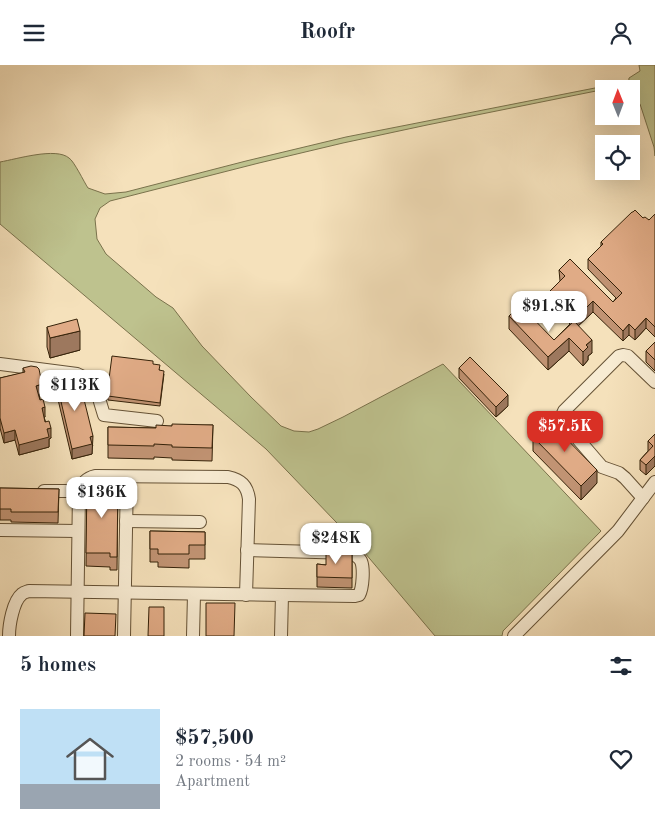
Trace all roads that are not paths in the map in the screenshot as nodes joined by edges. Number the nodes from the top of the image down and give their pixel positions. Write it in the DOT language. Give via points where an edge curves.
graph roads {
  1 [pos="0,364"];
  2 [pos="655,382"];
  3 [pos="157,421"];
  4 [pos="127,477"];
  5 [pos="655,482"];
  6 [pos="30,490"];
  7 [pos="79,491"];
  8 [pos="643,498"];
  9 [pos="126,521"];
  10 [pos="200,522"];
  11 [pos="0,530"];
  12 [pos="78,531"];
  13 [pos="247,550"];
  14 [pos="77,592"];
  15 [pos="125,592"];
  16 [pos="194,594"];
  17 [pos="246,595"];
  18 [pos="282,595"];
  19 [pos="9,636"];
  20 [pos="77,636"];
  21 [pos="124,636"];
  22 [pos="193,636"];
  23 [pos="281,636"];
  24 [pos="514,636"];
  1 -- 3 [label="lane" via="76,374 94,382 104,415"];
  2 -- 8 [label="lane" via="628,356 619,356 561,415 602,467 625,478"];
  4 -- 7 [label="lane" via="91,477"];
  4 -- 9 [label="lane"];
  4 -- 13 [label="lane" via="237,479 248,491"];
  5 -- 8 [label="lane"];
  6 -- 7 [label="lane"];
  7 -- 12 [label="lane"];
  8 -- 24 [label="lane" via="618,531"];
  9 -- 10 [label="lane"];
  9 -- 15 [label="lane"];
  11 -- 12 [label="lane"];
  12 -- 14 [label="lane"];
  13 -- 17 [label="lane"];
  13 -- 18 [label="lane" via="351,553 361,560 362,590 359,595"];
  14 -- 15 [label="lane"];
  14 -- 19 [label="lane" via="29,591 21,595 16,603"];
  14 -- 20 [label="lane"];
  15 -- 16 [label="lane"];
  15 -- 21 [label="lane"];
  16 -- 17 [label="lane"];
  16 -- 22 [label="lane"];
  17 -- 18 [label="lane"];
  18 -- 23 [label="lane"];
}
